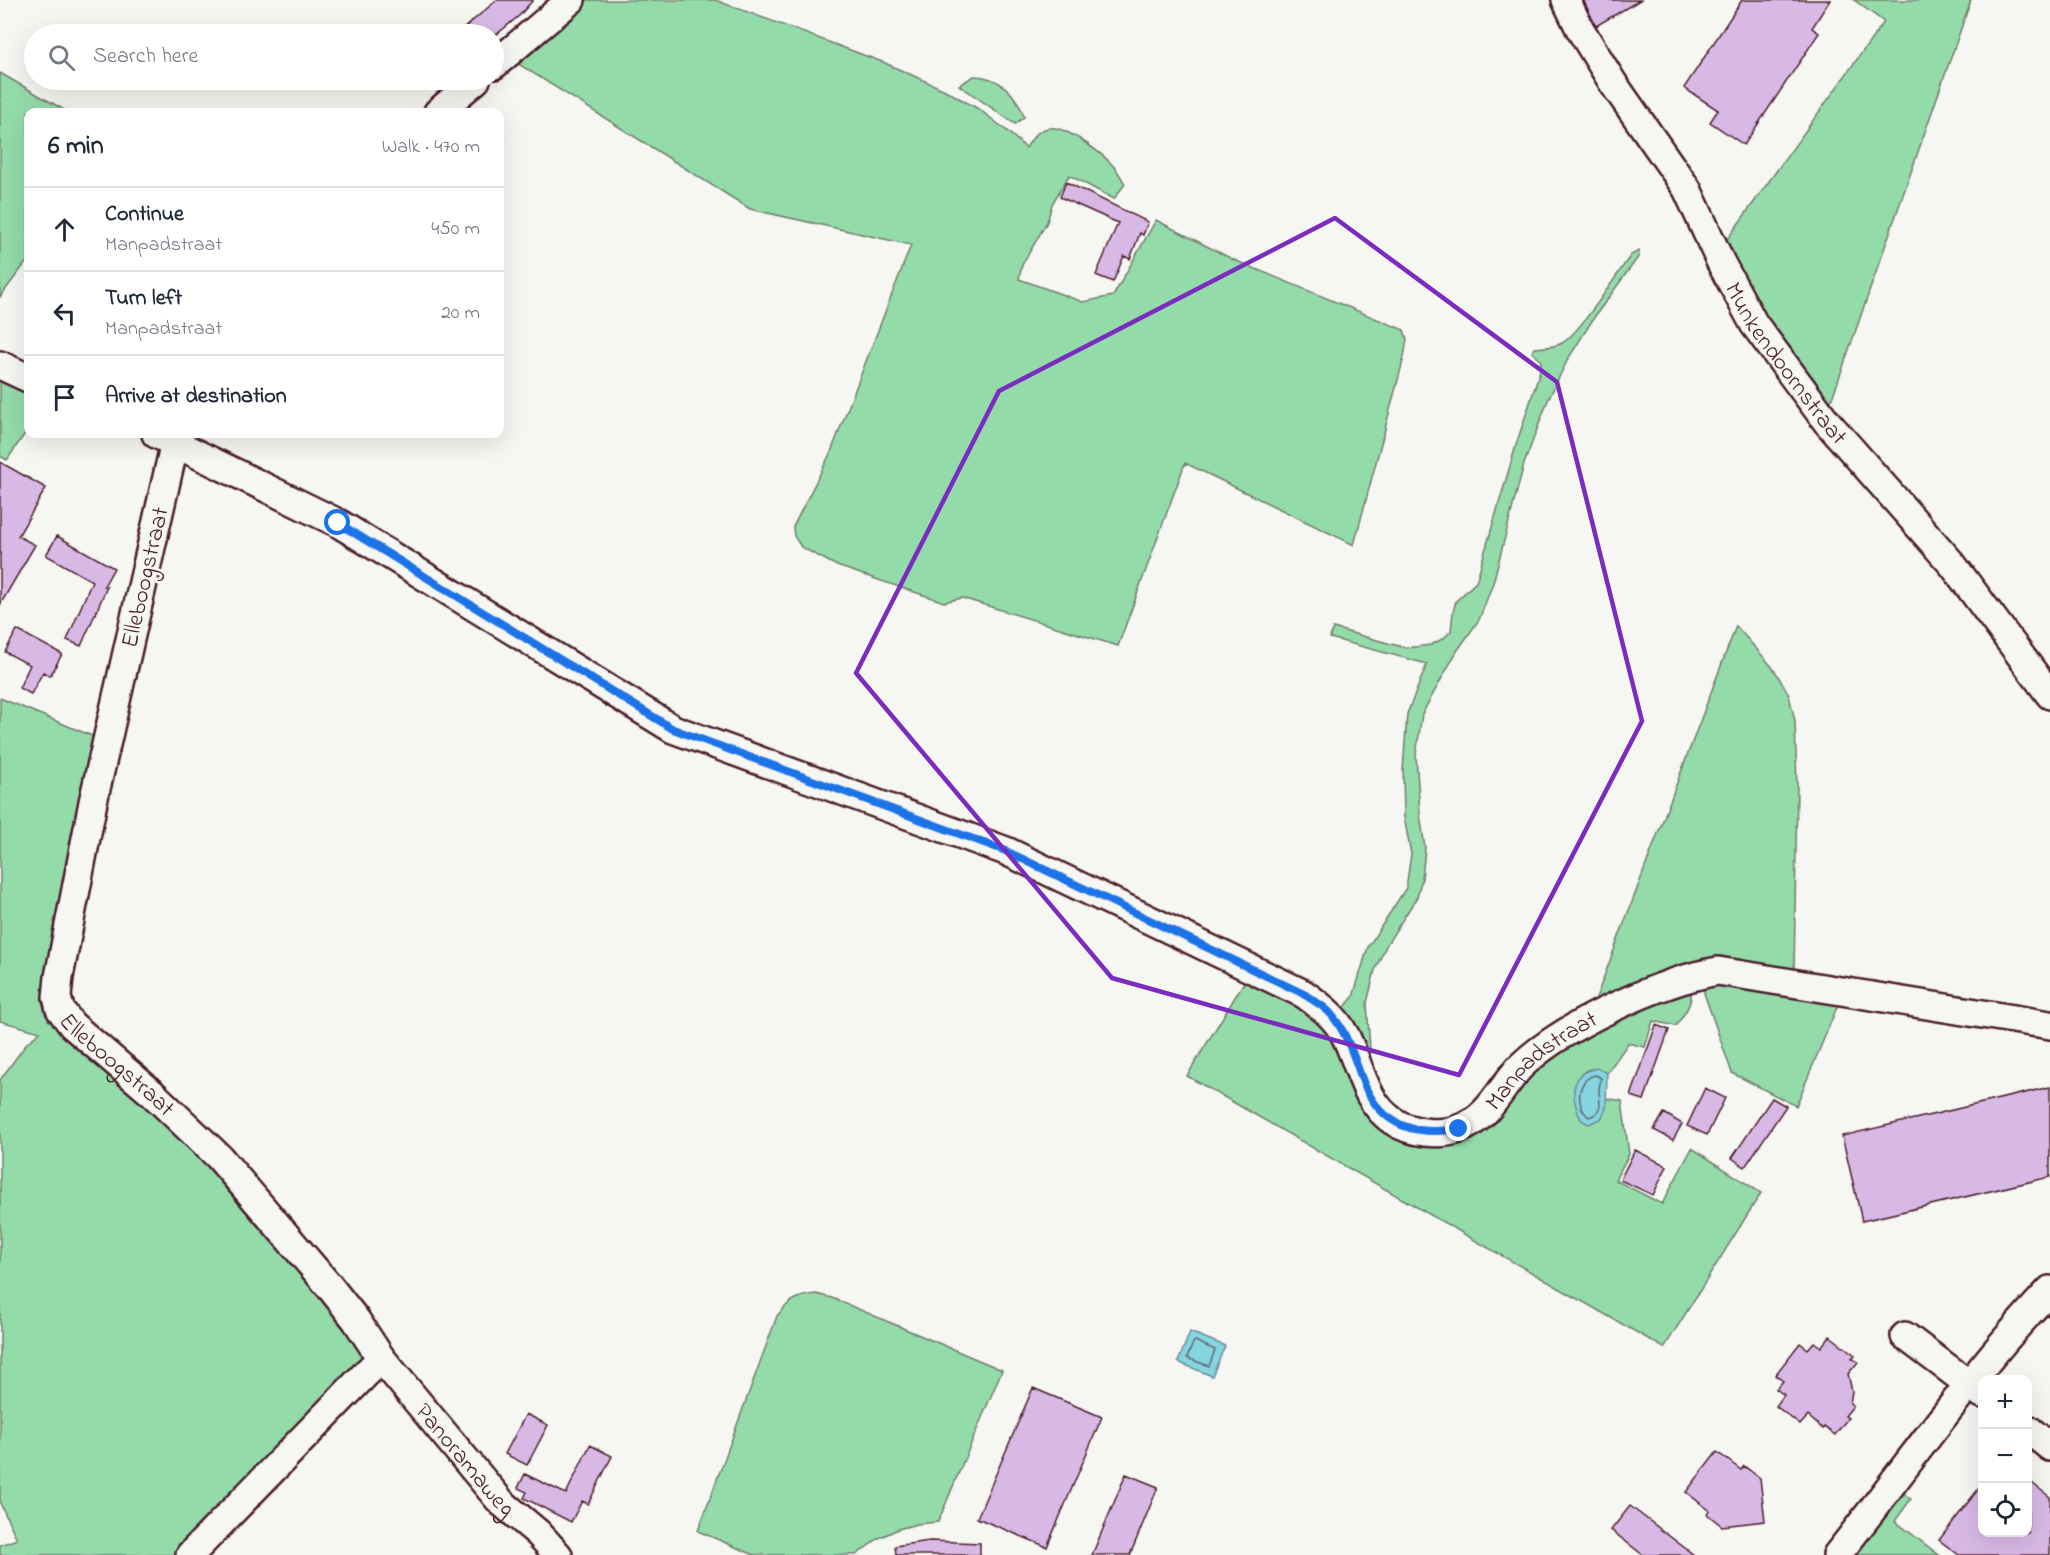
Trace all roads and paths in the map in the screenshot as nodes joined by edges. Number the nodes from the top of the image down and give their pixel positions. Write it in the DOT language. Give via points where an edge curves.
graph roads {
  1 [pos="571,0"];
  2 [pos="1566,0"];
  3 [pos="504,57"];
  4 [pos="464,90"];
  5 [pos="443,108"];
  6 [pos="0,365"];
  7 [pos="24,376"];
  8 [pos="170,438"];
  9 [pos="174,438"];
  10 [pos="2050,695"];
  11 [pos="2050,1025"];
  12 [pos="2050,1290"];
  13 [pos="1905,1336"];
  14 [pos="381,1358"];
  15 [pos="1976,1390"];
  16 [pos="2032,1433"];
  17 [pos="2050,1447"];
  18 [pos="190,1555"];
  19 [pos="558,1555"];
  20 [pos="1837,1555"];
  1 -- 3 [label="street"];
  2 -- 10 [label="street, Munkendoornstraat" via="1613,83 1687,189 1721,263 1760,333 1827,422 1953,565"];
  4 -- 5 [label="street"];
  6 -- 7 [label="street"];
  8 -- 14 [label="street, Elleboogstraat" via="57,997 60,1009 84,1036 219,1157 330,1287"];
  9 -- 11 [label="street, Manpadstraat" via="338,523 673,729 1006,851 1304,994 1329,1012 1344,1034 1379,1109 1404,1127 1437,1132 1459,1129 1487,1111 1520,1067 1554,1040 1627,1002 1698,974 1718,971"];
  12 -- 15 [label="street" via="2014,1329"];
  13 -- 15 [label="street"];
  14 -- 18 [label="street"];
  14 -- 19 [label="street, Panoramaweg" via="501,1502"];
  15 -- 20 [label="street"];
  16 -- 17 [label="street"];
}
